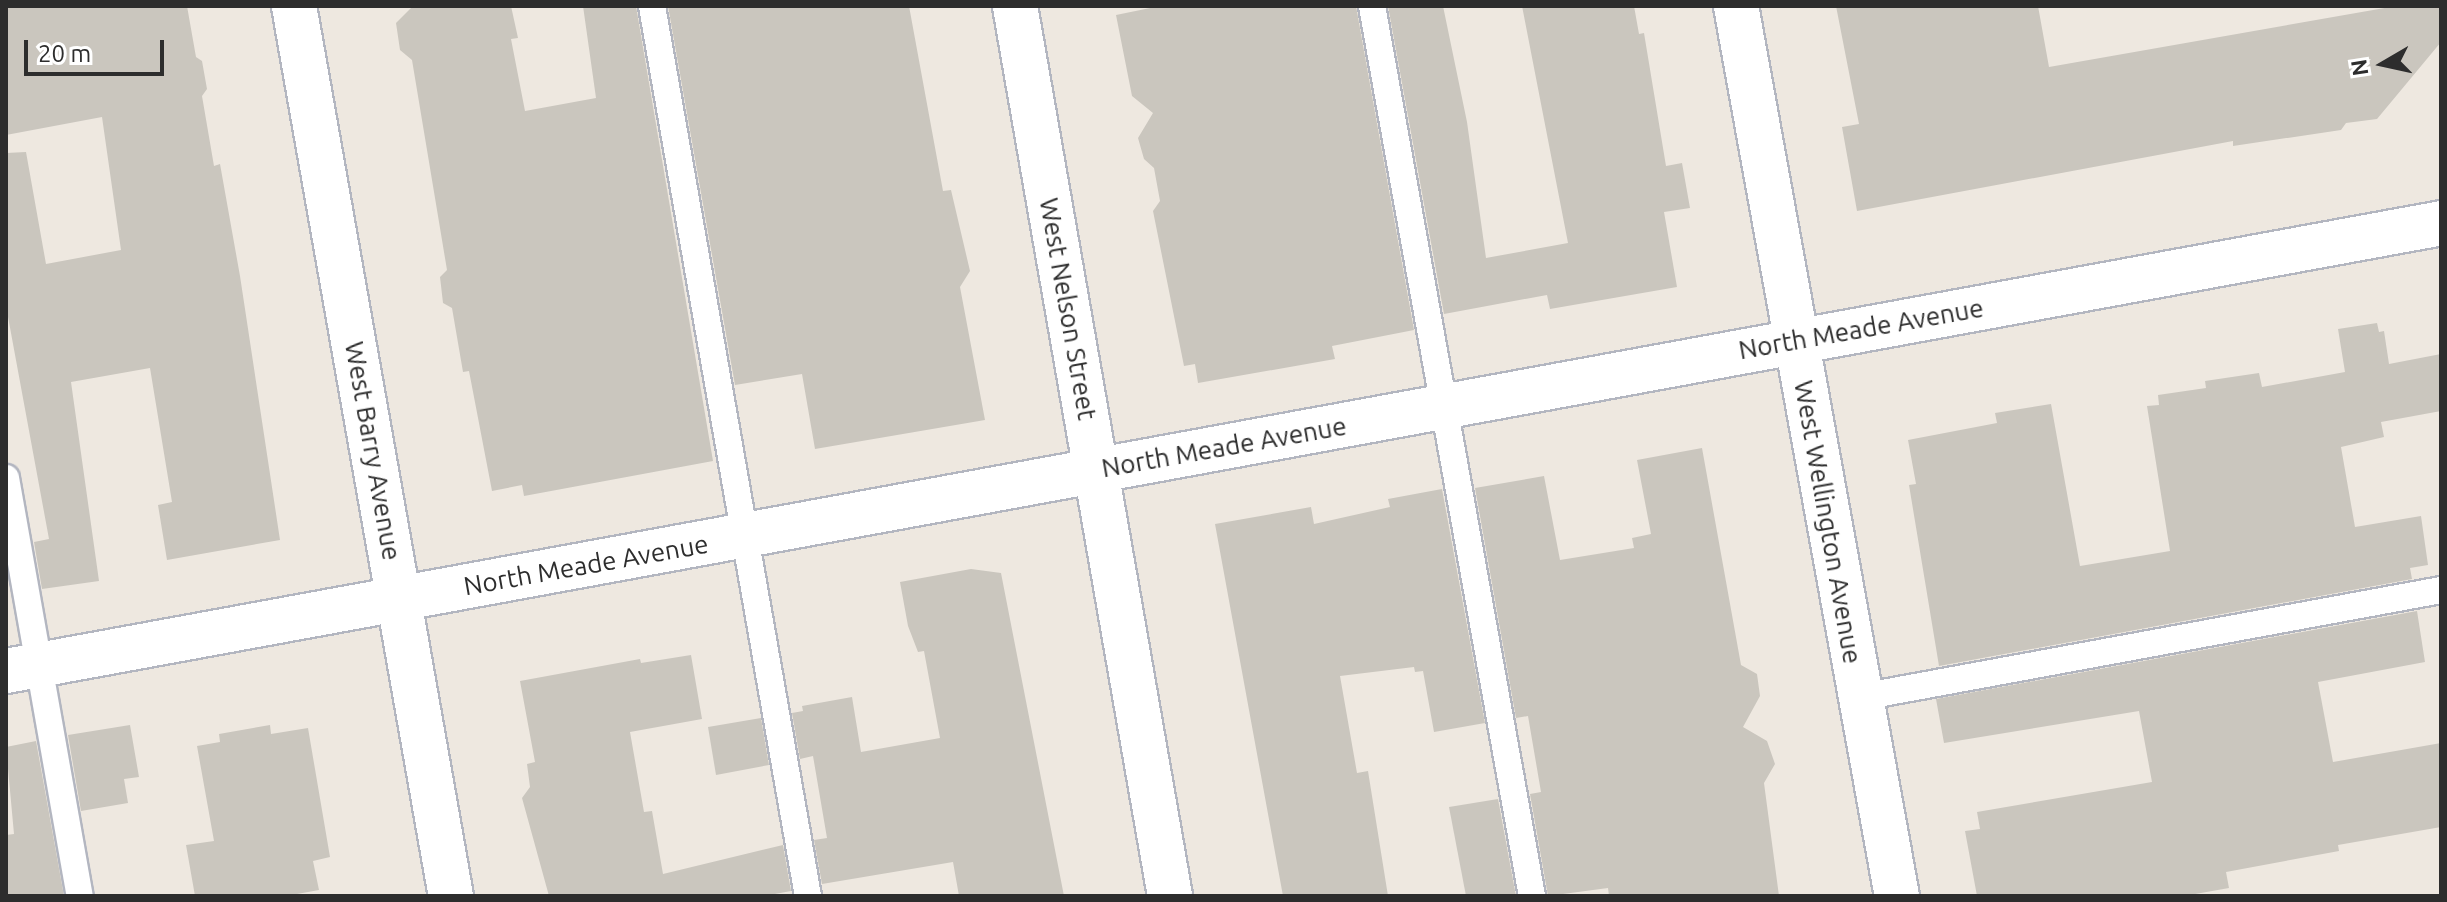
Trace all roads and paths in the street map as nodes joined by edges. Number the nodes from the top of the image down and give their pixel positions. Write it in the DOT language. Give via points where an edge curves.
graph roads {
  1 [pos="294,6"];
  2 [pos="652,6"];
  3 [pos="1015,6"];
  4 [pos="1372,6"];
  5 [pos="1736,6"];
  6 [pos="2441,223"];
  7 [pos="1795,341"];
  8 [pos="1444,406"];
  9 [pos="1097,470"];
  10 [pos="6,478"];
  11 [pos="744,536"];
  12 [pos="2441,590"];
  13 [pos="399,599"];
  14 [pos="23,668"];
  15 [pos="1861,697"];
  16 [pos="80,896"];
  17 [pos="451,896"];
  18 [pos="808,896"];
  19 [pos="1170,896"];
  20 [pos="1532,896"];
  21 [pos="1897,896"];
  1 -- 13 [label="street, West Barry Avenue"];
  2 -- 11 [label="lane"];
  3 -- 9 [label="street, West Nelson Street"];
  4 -- 8 [label="lane"];
  5 -- 7 [label="street, West Wellington Avenue"];
  6 -- 7 [label="street, North Meade Avenue"];
  7 -- 8 [label="street, North Meade Avenue"];
  7 -- 15 [label="street, West Wellington Avenue"];
  8 -- 9 [label="street, North Meade Avenue"];
  8 -- 20 [label="lane"];
  9 -- 11 [label="street, North Meade Avenue"];
  9 -- 19 [label="street, West Nelson Street"];
  10 -- 14 [label="lane"];
  11 -- 13 [label="street, North Meade Avenue"];
  11 -- 18 [label="lane"];
  12 -- 15 [label="lane"];
  13 -- 14 [label="street, North Meade Avenue"];
  13 -- 17 [label="street, West Barry Avenue"];
  14 -- 16 [label="lane"];
  15 -- 21 [label="street, West Wellington Avenue"];
}
